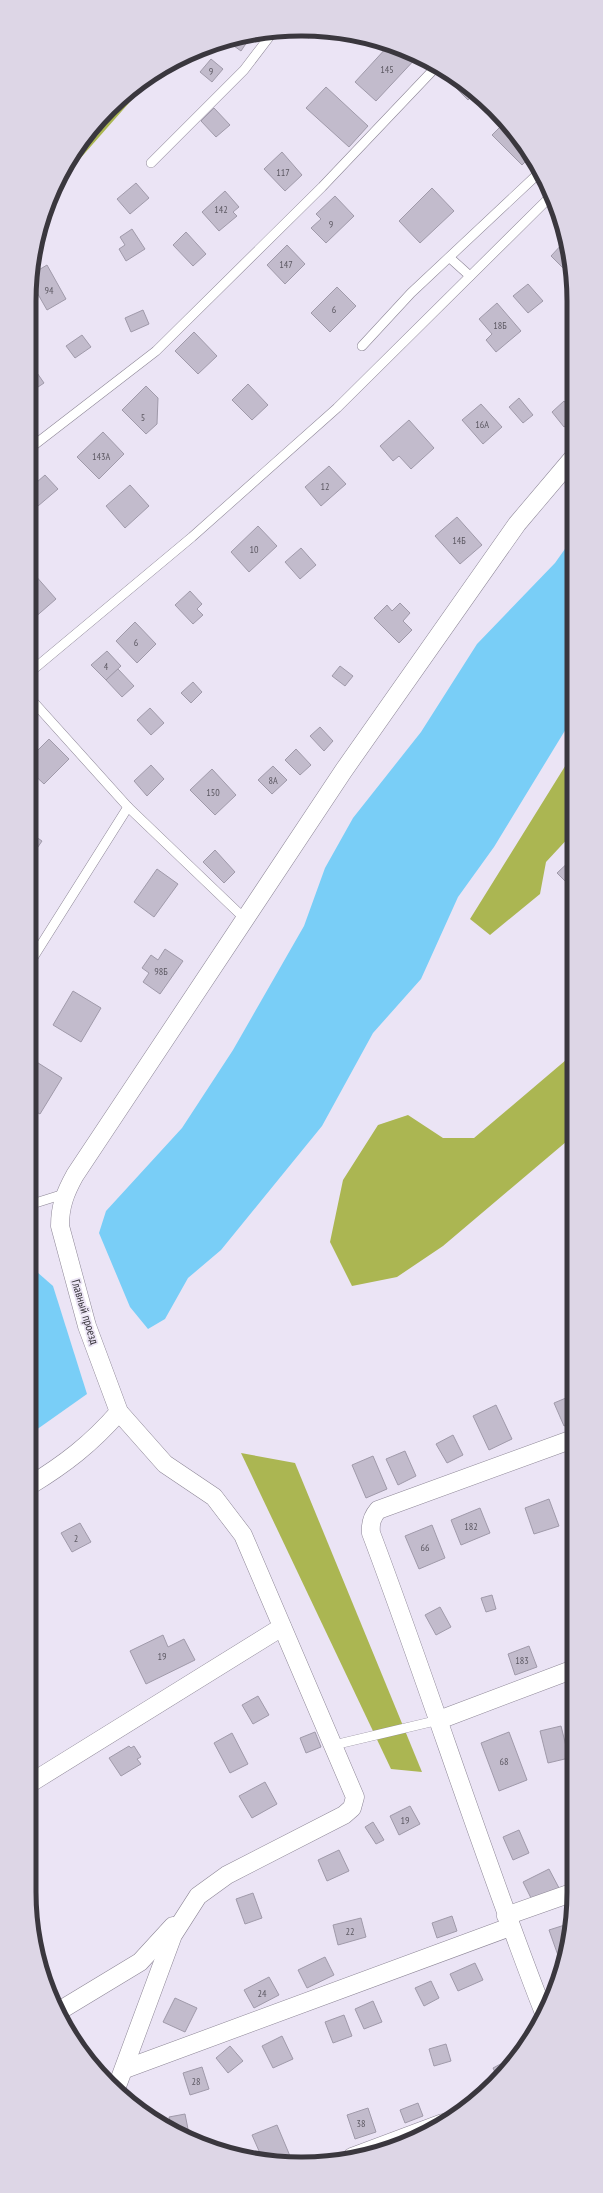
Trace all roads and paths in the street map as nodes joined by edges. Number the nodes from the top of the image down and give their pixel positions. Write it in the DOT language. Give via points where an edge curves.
graph roads {
  1 [pos="268,38"];
  2 [pos="432,71"];
  3 [pos="151,163"];
  4 [pos="535,176"];
  5 [pos="547,199"];
  6 [pos="450,258"];
  7 [pos="470,276"];
  8 [pos="362,346"];
  9 [pos="36,444"];
  10 [pos="567,465"];
  11 [pos="36,667"];
  12 [pos="36,705"];
  13 [pos="128,807"];
  14 [pos="245,919"];
  15 [pos="36,953"];
  16 [pos="62,1202"];
  17 [pos="36,1204"];
  18 [pos="118,1412"];
  19 [pos="567,1442"];
  20 [pos="36,1482"];
  21 [pos="282,1627"];
  22 [pos="567,1672"];
  23 [pos="439,1720"];
  24 [pos="334,1744"];
  25 [pos="36,1780"];
  26 [pos="567,1895"];
  27 [pos="190,1907"];
  28 [pos="508,1921"];
  29 [pos="541,2006"];
  30 [pos="63,2009"];
  31 [pos="125,2069"];
  32 [pos="118,2083"];
  1 -- 3 [label="lane" via="244,70"];
  2 -- 9 [label="lane" via="322,187 156,351"];
  4 -- 6 [label="lane"];
  5 -- 7 [label="lane"];
  6 -- 7 [label="lane"];
  6 -- 8 [label="lane" via="411,293"];
  7 -- 11 [label="lane" via="331,413 192,537"];
  10 -- 14 [label="street" via="517,524 344,770"];
  12 -- 13 [label="lane"];
  13 -- 14 [label="lane"];
  13 -- 15 [label="lane"];
  14 -- 16 [label="street" via="75,1175"];
  16 -- 17 [label="lane"];
  16 -- 18 [label="street, Главный проезд" via="60,1226 87,1326"];
  18 -- 20 [label="street" via="85,1448"];
  18 -- 21 [label="street" via="165,1464 214,1497 243,1535"];
  19 -- 23 [label="street" via="378,1510 373,1516 370,1524 371,1533"];
  21 -- 24 [label="street"];
  21 -- 25 [label="street"];
  22 -- 23 [label="street"];
  23 -- 24 [label="lane"];
  23 -- 28 [label="street"];
  24 -- 27 [label="street" via="355,1797 352,1808 344,1815 227,1875 198,1896"];
  26 -- 28 [label="street"];
  27 -- 30 [label="street" via="140,1962"];
  27 -- 31 [label="street" via="173,1935"];
  28 -- 29 [label="street"];
  28 -- 31 [label="street"];
  31 -- 32 [label="street"];
}
